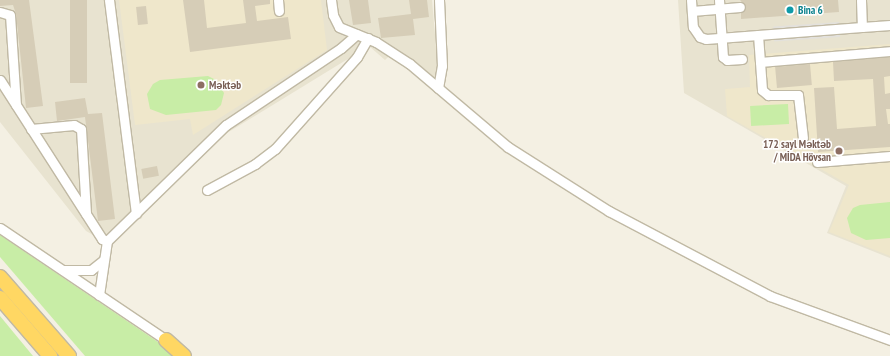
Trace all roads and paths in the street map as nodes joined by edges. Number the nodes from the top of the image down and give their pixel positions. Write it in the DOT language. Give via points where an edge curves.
graph roads {
  1 [pos="109,0"];
  2 [pos="278,0"];
  3 [pos="331,0"];
  4 [pos="438,0"];
  5 [pos="691,0"];
  6 [pos="861,0"];
  7 [pos="720,4"];
  8 [pos="740,7"];
  9 [pos="692,11"];
  10 [pos="0,12"];
  11 [pos="279,12"];
  12 [pos="890,25"];
  13 [pos="862,27"];
  14 [pos="357,34"];
  15 [pos="758,35"];
  16 [pos="368,38"];
  17 [pos="722,38"];
  18 [pos="890,51"];
  19 [pos="742,59"];
  20 [pos="760,62"];
  21 [pos="0,80"];
  22 [pos="438,88"];
  23 [pos="16,106"];
  24 [pos="31,129"];
  25 [pos="803,138"];
  26 [pos="890,156"];
  27 [pos="817,162"];
  28 [pos="207,190"];
  29 [pos="136,213"];
  30 [pos="86,214"];
  31 [pos="0,228"];
  32 [pos="107,241"];
  33 [pos="104,260"];
  34 [pos="62,270"];
  35 [pos="0,277"];
  36 [pos="99,295"];
  37 [pos="0,298"];
  38 [pos="24,315"];
  39 [pos="166,340"];
  40 [pos="890,340"];
  41 [pos="45,356"];
  42 [pos="50,356"];
  43 [pos="69,356"];
  44 [pos="75,356"];
  45 [pos="180,356"];
  46 [pos="184,356"];
  1 -- 29 [label="street"];
  2 -- 11 [label="street"];
  3 -- 14 [label="street" via="333,15 339,27"];
  4 -- 22 [label="street" via="442,66"];
  5 -- 9 [label="street"];
  6 -- 13 [label="street"];
  7 -- 8 [label="street"];
  7 -- 9 [label="street"];
  7 -- 17 [label="street"];
  9 -- 17 [label="street" via="693,27 700,37"];
  10 -- 23 [label="street" via="10,15"];
  12 -- 13 [label="street"];
  13 -- 15 [label="street"];
  14 -- 16 [label="street"];
  14 -- 29 [label="street" via="342,48 226,125"];
  15 -- 17 [label="street"];
  15 -- 20 [label="street"];
  16 -- 22 [label="street" via="410,64"];
  16 -- 28 [label="street" via="357,57 275,149 255,164"];
  17 -- 19 [label="street" via="724,59"];
  18 -- 20 [label="street"];
  20 -- 25 [label="street" via="764,94 798,95"];
  21 -- 23 [label="street"];
  22 -- 40 [label="street" via="508,147 609,212 770,296"];
  23 -- 24 [label="street"];
  24 -- 30 [label="street"];
  24 -- 30 [label="street" via="74,125 81,129"];
  26 -- 27 [label="street"];
  29 -- 32 [label="street"];
  30 -- 32 [label="street" via="102,239"];
  31 -- 34 [label="street"];
  32 -- 33 [label="street"];
  33 -- 34 [label="street" via="91,270"];
  33 -- 36 [label="street"];
  34 -- 36 [label="street"];
  35 -- 38 [label="highway"];
  36 -- 39 [label="street"];
  37 -- 38 [label="highway"];
  38 -- 41 [label="highway"];
  38 -- 42 [label="highway"];
  38 -- 43 [label="highway"];
  38 -- 44 [label="highway"];
  39 -- 45 [label="highway"];
  39 -- 46 [label="highway"];
}
